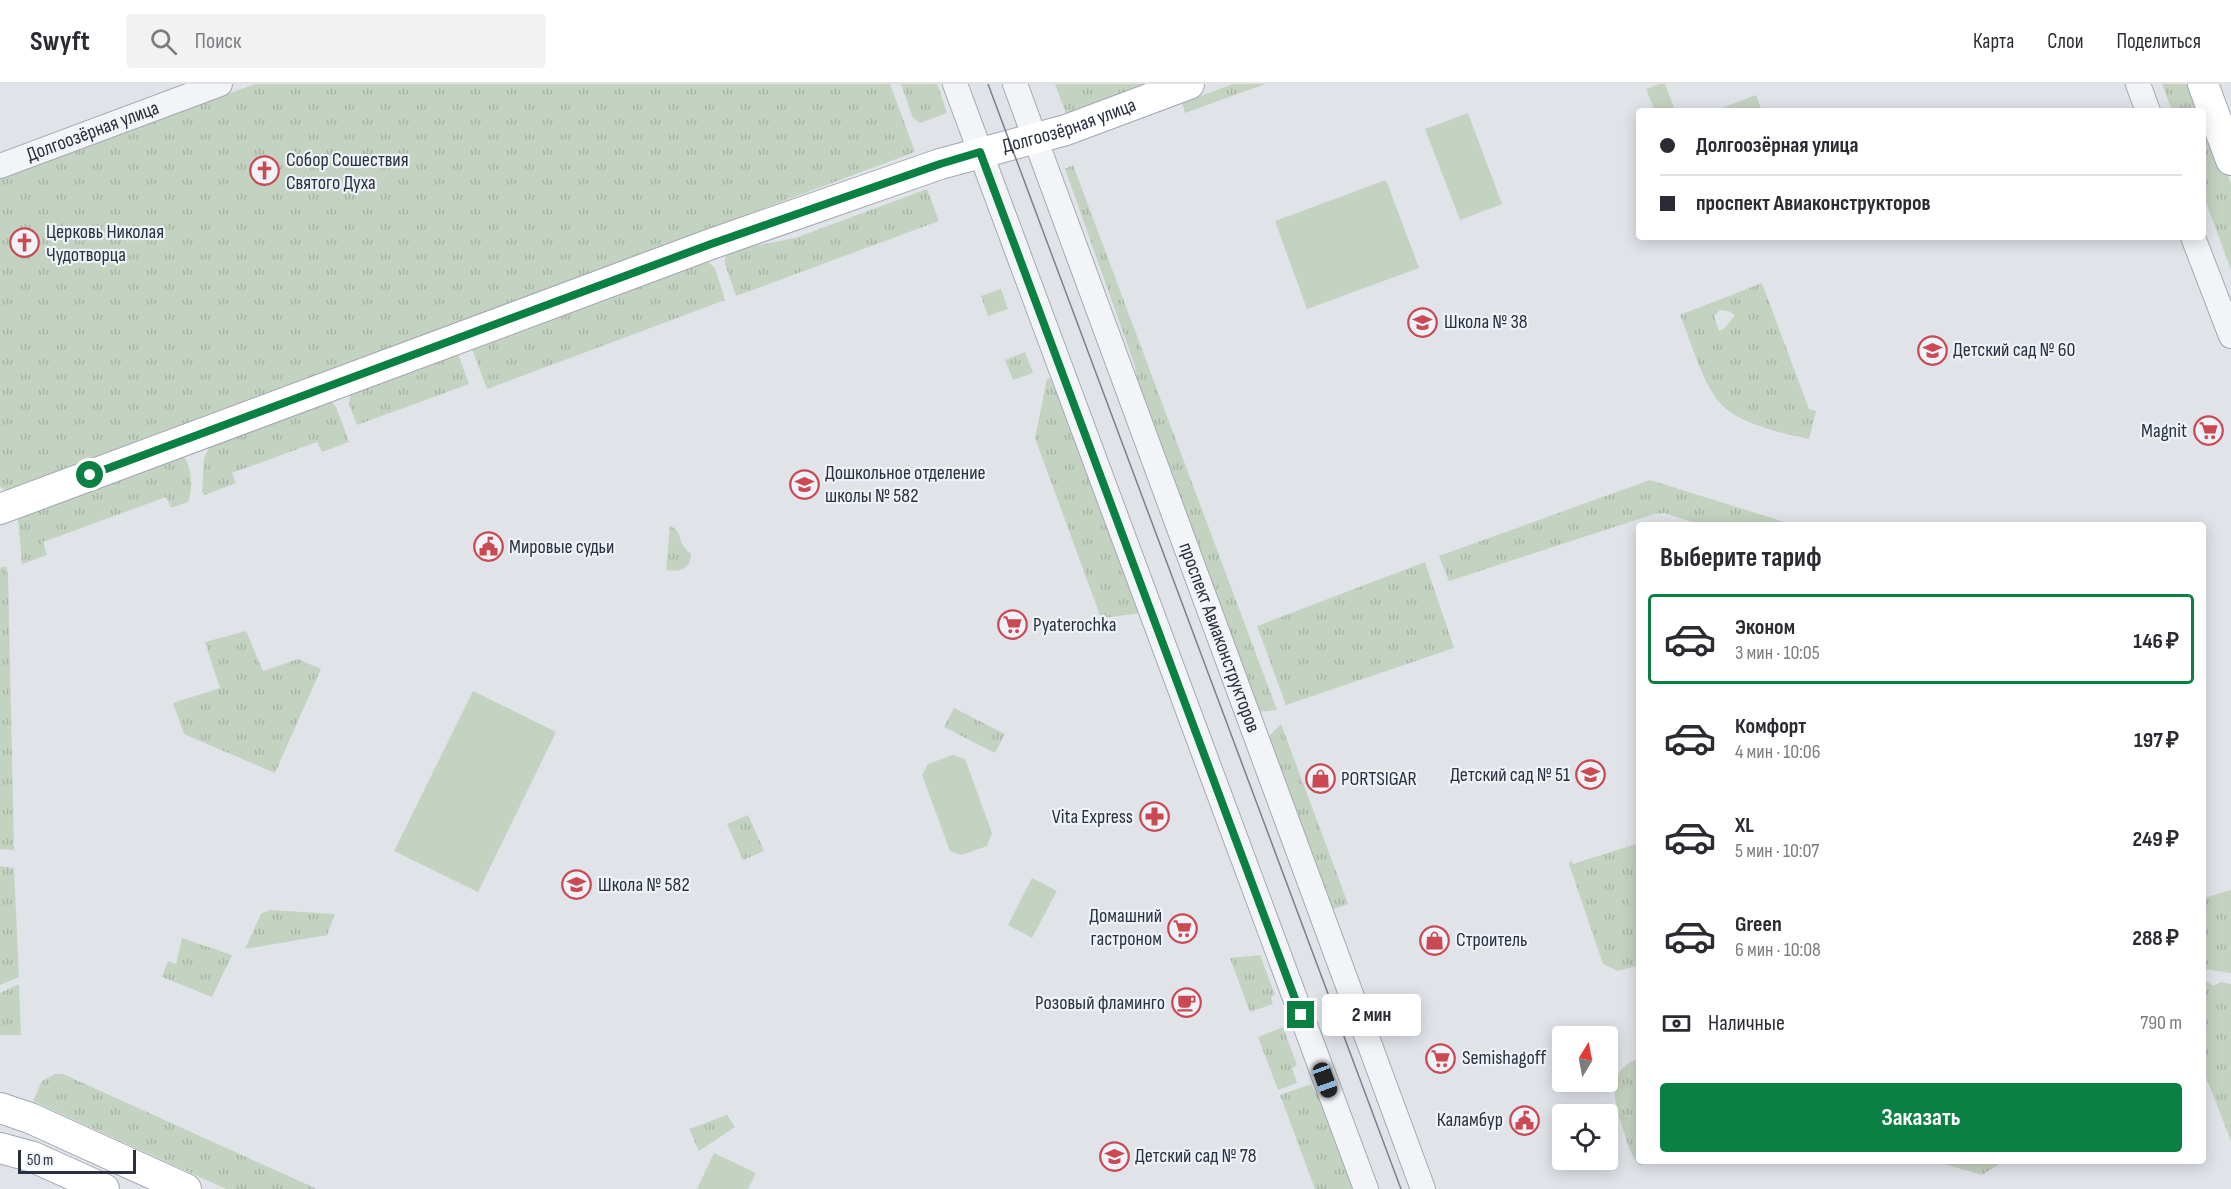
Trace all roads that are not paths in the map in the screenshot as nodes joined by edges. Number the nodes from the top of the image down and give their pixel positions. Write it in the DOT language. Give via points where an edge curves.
graph roads {
  1 [pos="220,84"];
  2 [pos="955,84"];
  3 [pos="1016,84"];
  4 [pos="1189,84"];
  5 [pos="2138,84"];
  6 [pos="2203,84"];
  7 [pos="2147,108"];
  8 [pos="1035,138"];
  9 [pos="980,152"];
  10 [pos="2231,160"];
  11 [pos="0,166"];
  12 [pos="2194,240"];
  13 [pos="2231,336"];
  14 [pos="0,509"];
  15 [pos="0,1108"];
  16 [pos="0,1148"];
  17 [pos="104,1189"];
  18 [pos="186,1189"];
  19 [pos="1366,1189"];
  20 [pos="1423,1189"];
  1 -- 11 [label="street, Долгоозёрная улица"];
  2 -- 9 [label="street"];
  3 -- 8 [label="street, проспект Авиаконструкторов"];
  4 -- 8 [label="main road, Долгоозёрная улица"];
  5 -- 7 [label="street"];
  6 -- 10 [label="main road"];
  8 -- 9 [label="main road, Долгоозёрная улица"];
  8 -- 20 [label="street, проспект Авиаконструкторов"];
  9 -- 14 [label="main road, Долгоозёрная улица" via="711,244"];
  9 -- 19 [label="street"];
  12 -- 13 [label="street"];
  15 -- 18 [label="main road"];
  16 -- 17 [label="main road" via="33,1157"];
}
